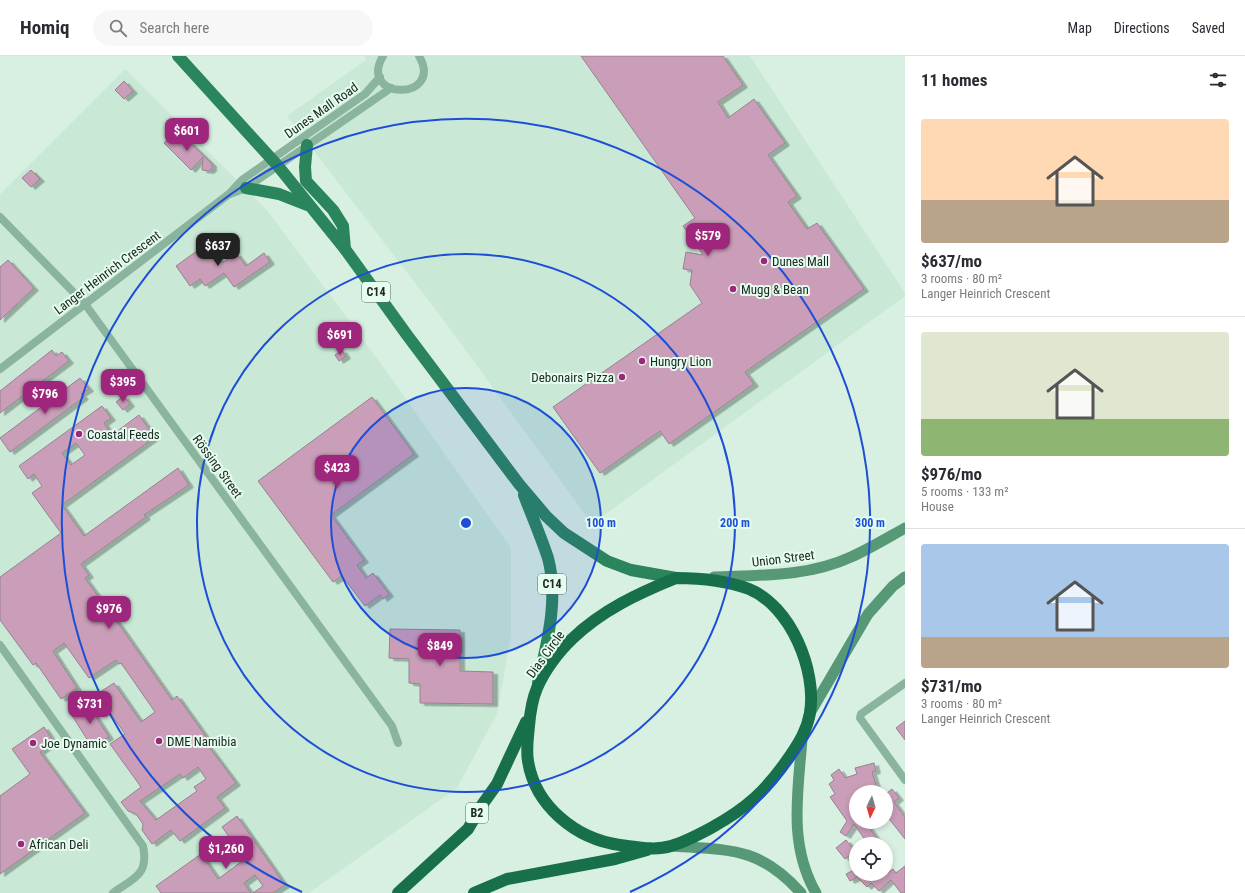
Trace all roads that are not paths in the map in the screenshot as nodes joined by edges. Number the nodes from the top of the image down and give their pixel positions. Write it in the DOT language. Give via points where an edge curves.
graph roads {
  1 [pos="178,56"];
  2 [pos="383,56"];
  3 [pos="419,56"];
  4 [pos="380,77"];
  5 [pos="391,88"];
  6 [pos="308,145"];
  7 [pos="274,162"];
  8 [pos="246,188"];
  9 [pos="229,194"];
  10 [pos="310,206"];
  11 [pos="0,217"];
  12 [pos="346,249"];
  13 [pos="85,304"];
  14 [pos="0,369"];
  15 [pos="519,484"];
  16 [pos="905,528"];
  17 [pos="905,577"];
  18 [pos="676,578"];
  19 [pos="704,578"];
  20 [pos="0,645"];
  21 [pos="905,683"];
  22 [pos="537,688"];
  23 [pos="530,713"];
  24 [pos="810,713"];
  25 [pos="802,739"];
  26 [pos="398,742"];
  27 [pos="905,780"];
  28 [pos="670,846"];
  29 [pos="652,849"];
  30 [pos="113,893"];
  31 [pos="398,893"];
  32 [pos="474,893"];
  33 [pos="801,893"];
  34 [pos="816,893"];
  1 -- 7 [label="main road, C14"];
  2 -- 4 [label="street" via="379,66"];
  3 -- 5 [label="street" via="423,72 416,85 406,90"];
  4 -- 5 [label="street"];
  4 -- 7 [label="street, Dunes Mall Road" via="365,94"];
  5 -- 6 [label="street, Dunes Mall Road"];
  6 -- 7 [label="street, Dunes Mall Road"];
  6 -- 12 [label="main road" via="305,159 306,181 333,210 343,226"];
  7 -- 8 [label="street, Langer Heinrich Crescent"];
  7 -- 9 [label="street, Langer Heinrich Crescent" via="242,180"];
  7 -- 10 [label="main road, C14"];
  8 -- 9 [label="street, Langer Heinrich Crescent"];
  8 -- 10 [label="main road" via="279,194"];
  9 -- 13 [label="street, Langer Heinrich Crescent"];
  10 -- 12 [label="main road, C14"];
  11 -- 13 [label="street, Rössing Street"];
  12 -- 15 [label="main road, C14"];
  13 -- 14 [label="street, Langer Heinrich Crescent"];
  13 -- 26 [label="street, Rössing Street" via="392,726"];
  15 -- 18 [label="main road, C14" via="564,533 607,562 631,570"];
  15 -- 22 [label="main road, C14" via="548,560 552,588 550,630"];
  16 -- 19 [label="main road, Union Street" via="850,558 822,567 788,574"];
  17 -- 24 [label="main road" via="893,586 868,614"];
  18 -- 19 [label="highway, Dias Circle"];
  18 -- 22 [label="highway, Dias Circle" via="638,593 594,620 571,640"];
  19 -- 24 [label="highway, Dias Circle" via="750,590 782,614 799,643 806,662"];
  20 -- 30 [label="street" via="143,846 146,860 141,872"];
  21 -- 27 [label="street" via="861,714 860,718"];
  22 -- 23 [label="highway, Dias Circle"];
  23 -- 29 [label="highway, Dias Circle" via="528,761 538,792 558,817 583,834 603,843"];
  23 -- 31 [label="highway, B2" via="497,784 468,829"];
  24 -- 25 [label="highway, Dias Circle"];
  25 -- 28 [label="highway, Dias Circle" via="775,778 752,802 700,834"];
  25 -- 34 [label="main road" via="796,831 803,866"];
  28 -- 29 [label="highway, Dias Circle"];
  28 -- 33 [label="main road" via="746,853 778,870"];
  29 -- 32 [label="highway" via="615,860 507,879"];
}
